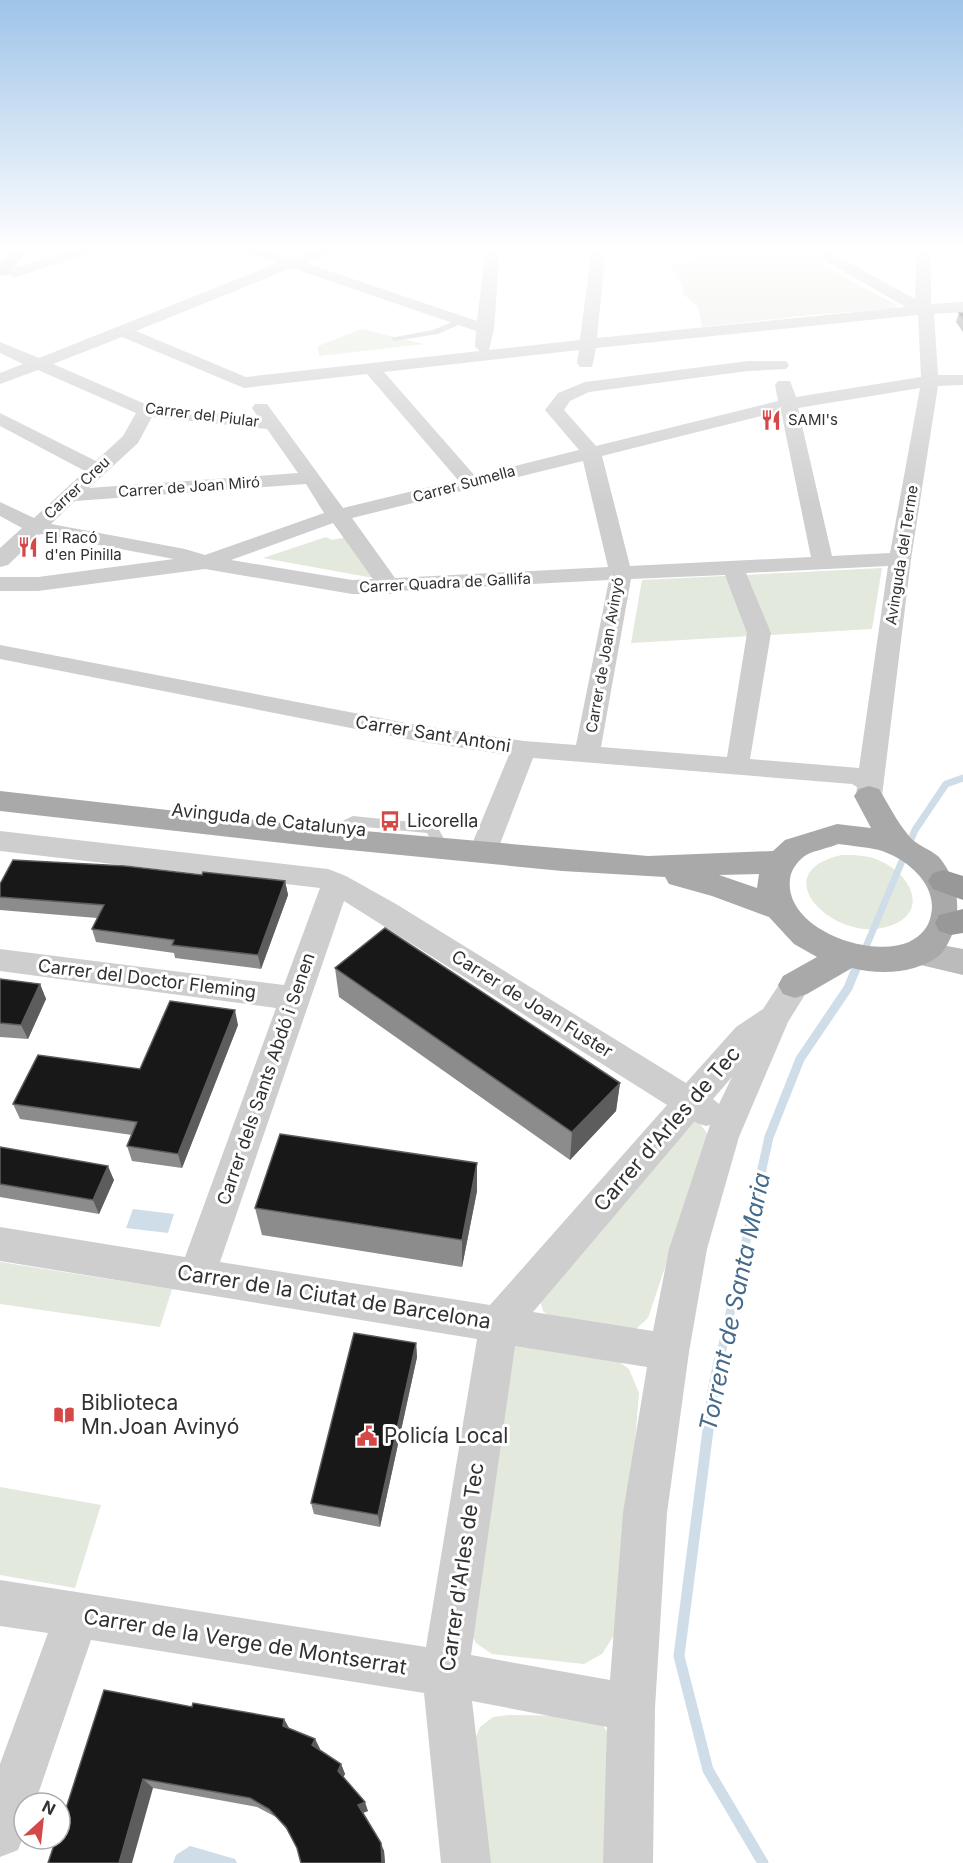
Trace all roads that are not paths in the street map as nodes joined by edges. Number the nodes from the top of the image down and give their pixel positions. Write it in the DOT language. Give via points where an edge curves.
graph roads {
  1 [pos="118,333"];
  2 [pos="128,333"];
  3 [pos="429,333"];
  4 [pos="485,333"];
  5 [pos="589,333"];
  6 [pos="687,333"];
  7 [pos="779,333"];
  8 [pos="925,333"];
  9 [pos="394,338"];
  10 [pos="587,345"];
  11 [pos="0,347"];
  12 [pos="481,357"];
  13 [pos="37,365"];
  14 [pos="780,365"];
  15 [pos="371,368"];
  16 [pos="0,379"];
  17 [pos="963,380"];
  18 [pos="930,381"];
  19 [pos="244,383"];
  20 [pos="585,387"];
  21 [pos="788,404"];
  22 [pos="146,411"];
  23 [pos="0,419"];
  24 [pos="273,424"];
  25 [pos="591,452"];
  26 [pos="101,470"];
  27 [pos="311,478"];
  28 [pos="470,482"];
  29 [pos="134,486"];
  30 [pos="67,496"];
  31 [pos="0,508"];
  32 [pos="336,517"];
  33 [pos="36,527"];
  34 [pos="900,559"];
  35 [pos="0,560"];
  36 [pos="205,562"];
  37 [pos="823,564"];
  38 [pos="735,573"];
  39 [pos="621,575"];
  40 [pos="0,584"];
  41 [pos="390,587"];
  42 [pos="0,652"];
  43 [pos="525,749"];
  44 [pos="587,754"];
  45 [pos="740,756"];
  46 [pos="870,789"];
  47 [pos="0,791"];
  48 [pos="0,801"];
  49 [pos="837,834"];
  50 [pos="0,841"];
  51 [pos="486,844"];
  52 [pos="906,850"];
  53 [pos="591,861"];
  54 [pos="778,862"];
  55 [pos="648,867"];
  56 [pos="336,883"];
  57 [pos="953,885"];
  58 [pos="778,908"];
  59 [pos="957,922"];
  60 [pos="805,937"];
  61 [pos="920,954"];
  62 [pos="859,958"];
  63 [pos="0,960"];
  64 [pos="963,962"];
  65 [pos="293,998"];
  66 [pos="784,1002"];
  67 [pos="689,1104"];
  68 [pos="728,1123"];
  69 [pos="0,1244"];
  70 [pos="197,1275"];
  71 [pos="499,1323"];
  72 [pos="669,1352"];
  73 [pos="0,1603"];
  74 [pos="77,1616"];
  75 [pos="445,1672"];
  76 [pos="630,1708"];
  77 [pos="0,1832"];
  78 [pos="466,1863"];
  79 [pos="628,1863"];
  1 -- 13 [label="street"];
  2 -- 19 [label="street"];
  3 -- 9 [label="lane"];
  4 -- 12 [label="street"];
  5 -- 10 [label="street"];
  6 -- 10 [label="street"];
  7 -- 14 [label="street"];
  8 -- 18 [label="street, Avinguda del Terme"];
  10 -- 12 [label="street"];
  10 -- 20 [label="street"];
  11 -- 13 [label="street, Carrer del Piular"];
  12 -- 15 [label="street"];
  13 -- 16 [label="street"];
  13 -- 22 [label="street, Carrer del Piular"];
  14 -- 20 [label="street"];
  14 -- 21 [label="street"];
  15 -- 19 [label="street"];
  15 -- 28 [label="street"];
  17 -- 18 [label="street, Carrer Sumella"];
  18 -- 21 [label="street, Carrer Sumella"];
  18 -- 34 [label="street, Avinguda del Terme"];
  19 -- 24 [label="street"];
  20 -- 25 [label="street" via="564,397 554,410"];
  21 -- 25 [label="street, Carrer Sumella"];
  21 -- 37 [label="street"];
  22 -- 24 [label="street, Carrer del Piular"];
  22 -- 26 [label="street, Carrer Creu" via="131,439"];
  23 -- 26 [label="street"];
  24 -- 27 [label="street"];
  25 -- 28 [label="street, Carrer Sumella"];
  25 -- 39 [label="street, Carrer de Joan Avinyó"];
  26 -- 29 [label="street"];
  26 -- 30 [label="street, Carrer Creu"];
  27 -- 30 [label="street, Carrer de Joan Miró"];
  27 -- 32 [label="street"];
  28 -- 32 [label="street, Carrer Sumella"];
  30 -- 33 [label="street, Carrer Creu"];
  31 -- 33 [label="street, Carrer Quadra de Gallifa"];
  32 -- 36 [label="street, Carrer Sumella"];
  32 -- 41 [label="street" via="344,520"];
  33 -- 35 [label="street, Carrer Creu"];
  33 -- 36 [label="street, Carrer Quadra de Gallifa"];
  34 -- 37 [label="street, Carrer Quadra de Gallifa"];
  34 -- 46 [label="street, Avinguda del Terme"];
  36 -- 40 [label="street, Carrer Sumella" via="38,584"];
  36 -- 41 [label="street, Carrer Quadra de Gallifa" via="352,587"];
  37 -- 39 [label="street, Carrer Quadra de Gallifa"];
  38 -- 45 [label="street" via="759,633"];
  39 -- 41 [label="street, Carrer Quadra de Gallifa"];
  39 -- 44 [label="street, Carrer de Joan Avinyó"];
  42 -- 43 [label="street, Carrer Sant Antoni" via="417,733"];
  43 -- 44 [label="street, Carrer Sant Antoni"];
  43 -- 51 [label="street"];
  44 -- 46 [label="street, Carrer Sant Antoni" via="857,776"];
  46 -- 49 [label="main road" via="857,818"];
  46 -- 52 [label="main road" via="884,824"];
  47 -- 51 [label="main road, Avinguda de Catalunya"];
  48 -- 53 [label="main road, Avinguda de Catalunya" via="420,847"];
  49 -- 52 [label="main road" via="863,836"];
  49 -- 54 [label="main road" via="792,848"];
  50 -- 56 [label="street" via="318,876"];
  51 -- 53 [label="main road, Avinguda de Catalunya"];
  52 -- 57 [label="main road"];
  53 -- 55 [label="main road"];
  54 -- 55 [label="main road"];
  54 -- 58 [label="main road" via="772,892"];
  55 -- 58 [label="main road"];
  56 -- 65 [label="street, Carrer dels Sants Abdó i Senen"];
  56 -- 67 [label="street, Carrer de Joan Fuster"];
  57 -- 59 [label="main road"];
  58 -- 60 [label="main road"];
  59 -- 61 [label="main road"];
  60 -- 62 [label="main road" via="823,948"];
  60 -- 66 [label="main road"];
  61 -- 62 [label="main road" via="898,959"];
  61 -- 64 [label="street"];
  62 -- 66 [label="main road"];
  63 -- 65 [label="street, Carrer del Doctor Fleming"];
  65 -- 70 [label="street, Carrer dels Sants Abdó i Senen"];
  66 -- 67 [label="street, Carrer d'Arles de Tec" via="747,1036"];
  66 -- 68 [label="street, Carrer d'Arles de Tec"];
  67 -- 68 [label="street, Carrer de Joan Fuster"];
  67 -- 71 [label="street, Carrer d'Arles de Tec"];
  68 -- 72 [label="street, Carrer d'Arles de Tec" via="688,1249"];
  69 -- 70 [label="street, Carrer de la Ciutat de Barcelona"];
  70 -- 71 [label="street, Carrer de la Ciutat de Barcelona"];
  71 -- 72 [label="street, Carrer de la Ciutat de Barcelona"];
  71 -- 75 [label="street, Carrer d'Arles de Tec"];
  72 -- 76 [label="street, Carrer d'Arles de Tec" via="645,1512"];
  73 -- 74 [label="street, Carrer de la Verge de Montserrat"];
  74 -- 75 [label="street, Carrer de la Verge de Montserrat"];
  74 -- 77 [label="street"];
  75 -- 76 [label="street, Carrer de la Verge de Montserrat"];
  75 -- 78 [label="street, Carrer d'Arles de Tec"];
  76 -- 79 [label="street, Carrer d'Arles de Tec"];
}
